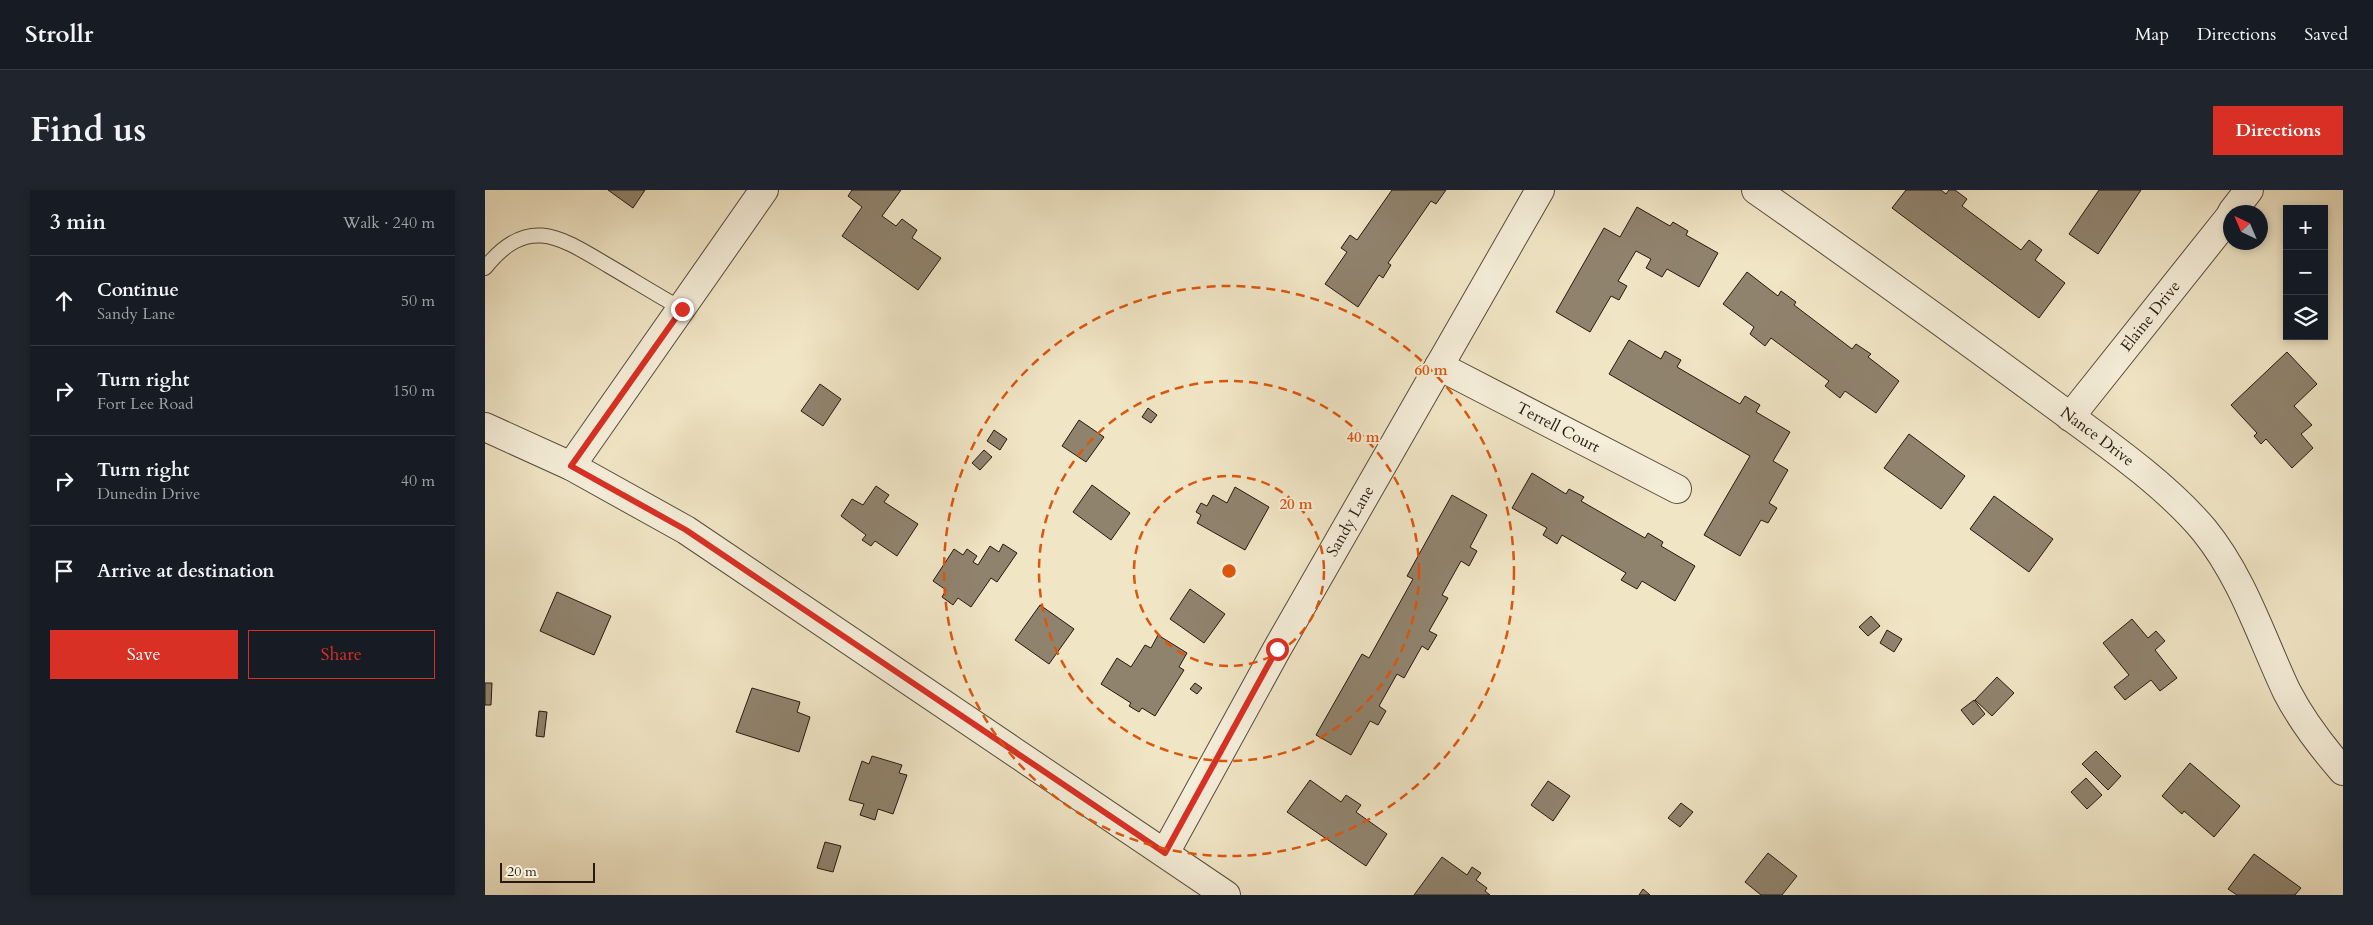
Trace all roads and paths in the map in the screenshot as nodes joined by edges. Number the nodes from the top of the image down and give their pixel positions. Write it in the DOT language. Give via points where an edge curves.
graph roads {
  1 [pos="765,190"];
  2 [pos="1539,190"];
  3 [pos="1756,190"];
  4 [pos="2249,190"];
  5 [pos="1786,198"];
  6 [pos="2238,205"];
  7 [pos="2223,224"];
  8 [pos="485,268"];
  9 [pos="682,309"];
  10 [pos="1439,366"];
  11 [pos="2070,417"];
  12 [pos="485,427"];
  13 [pos="571,466"];
  14 [pos="1677,490"];
  15 [pos="2343,771"];
  16 [pos="1165,853"];
  17 [pos="1225,895"];
  1 -- 9 [label="street"];
  2 -- 10 [label="street, Sandy Lane"];
  3 -- 5 [label="street, Nance Drive"];
  4 -- 6 [label="street, Elaine Drive"];
  5 -- 11 [label="street, Nance Drive" via="1920,306"];
  7 -- 11 [label="street, Elaine Drive"];
  8 -- 9 [label="lane" via="498,252 521,238 541,235 566,240"];
  9 -- 13 [label="street"];
  10 -- 14 [label="street, Terrell Court"];
  10 -- 16 [label="street, Sandy Lane"];
  11 -- 15 [label="street, Nance Drive" via="2169,494 2204,531 2232,572 2288,693 2319,743"];
  12 -- 13 [label="street"];
  13 -- 16 [label="street" via="686,530"];
  16 -- 17 [label="street"];
}
